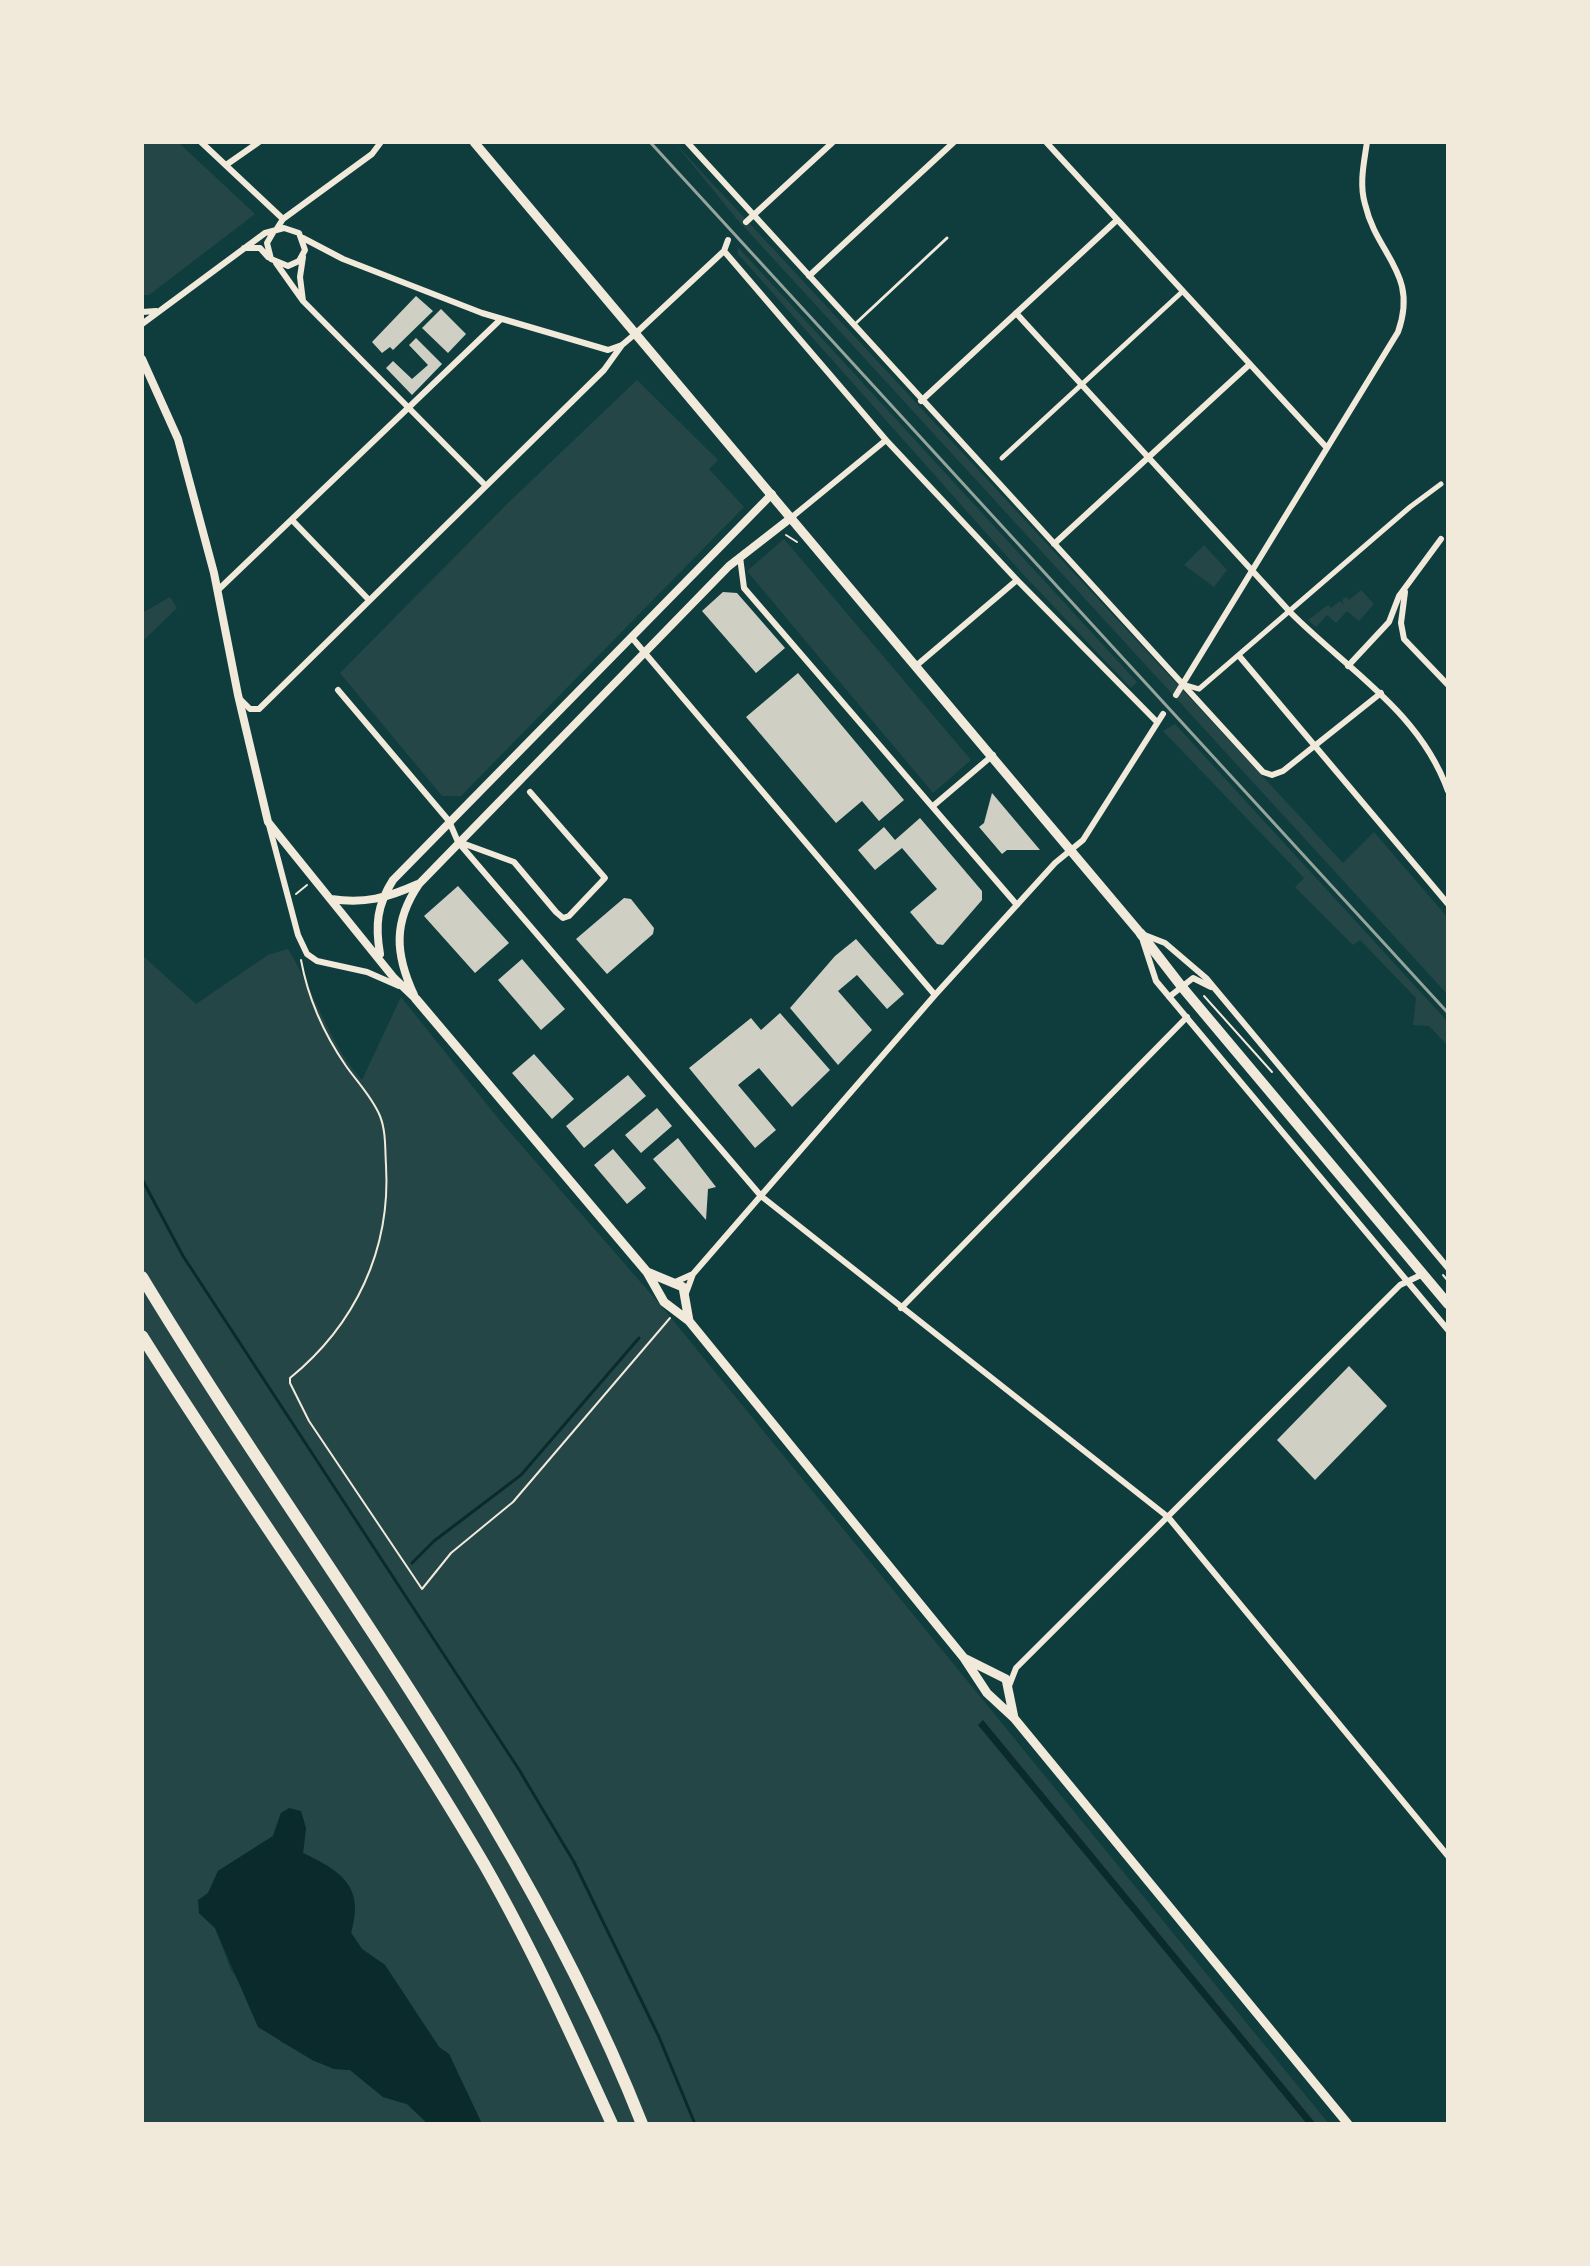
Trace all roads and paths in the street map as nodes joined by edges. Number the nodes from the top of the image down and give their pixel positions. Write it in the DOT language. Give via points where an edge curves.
graph roads {
  1 [pos="201,142"];
  2 [pos="259,142"];
  3 [pos="381,142"];
  4 [pos="474,142"];
  5 [pos="687,142"];
  6 [pos="833,142"];
  7 [pos="954,142"];
  8 [pos="1046,142"];
  9 [pos="1367,142"];
  10 [pos="226,165"];
  11 [pos="283,219"];
  12 [pos="749,219"];
  13 [pos="1117,220"];
  14 [pos="275,231"];
  15 [pos="303,238"];
  16 [pos="947,238"];
  17 [pos="728,240"];
  18 [pos="244,248"];
  19 [pos="724,251"];
  20 [pos="303,256"];
  21 [pos="273,261"];
  22 [pos="809,276"];
  23 [pos="1183,291"];
  24 [pos="303,301"];
  25 [pos="159,310"];
  26 [pos="1016,313"];
  27 [pos="142,315"];
  28 [pos="501,319"];
  29 [pos="142,324"];
  30 [pos="853,326"];
  31 [pos="635,334"];
  32 [pos="622,345"];
  33 [pos="142,359"];
  34 [pos="1250,364"];
  35 [pos="1082,385"];
  36 [pos="921,401"];
  37 [pos="409,410"];
  38 [pos="886,440"];
  39 [pos="1327,448"];
  40 [pos="1148,457"];
  41 [pos="1002,458"];
  42 [pos="1441,484"];
  43 [pos="486,486"];
  44 [pos="772,494"];
  45 [pos="792,517"];
  46 [pos="292,520"];
  47 [pos="787,536"];
  48 [pos="1441,539"];
  49 [pos="805,544"];
  50 [pos="1054,544"];
  51 [pos="740,557"];
  52 [pos="1252,571"];
  53 [pos="1017,580"];
  54 [pos="217,591"];
  55 [pos="1405,592"];
  56 [pos="369,600"];
  57 [pos="1291,613"];
  58 [pos="633,639"];
  59 [pos="644,651"];
  60 [pos="1240,657"];
  61 [pos="917,665"];
  62 [pos="1348,666"];
  63 [pos="1181,683"];
  64 [pos="1448,685"];
  65 [pos="338,690"];
  66 [pos="1381,693"];
  67 [pos="238,695"];
  68 [pos="1176,695"];
  69 [pos="1163,714"];
  70 [pos="1157,722"];
  71 [pos="1314,746"];
  72 [pos="993,755"];
  73 [pos="1445,772"];
  74 [pos="1448,791"];
  75 [pos="530,792"];
  76 [pos="933,806"];
  77 [pos="449,821"];
  78 [pos="268,822"];
  79 [pos="458,842"];
  80 [pos="1072,849"];
  81 [pos="314,879"];
  82 [pos="419,884"];
  83 [pos="331,899"];
  84 [pos="289,900"];
  85 [pos="381,900"];
  86 [pos="1448,904"];
  87 [pos="1017,905"];
  88 [pos="1141,934"];
  89 [pos="380,956"];
  90 [pos="301,959"];
  91 [pos="1182,987"];
  92 [pos="406,989"];
  93 [pos="1217,991"];
  94 [pos="935,995"];
  95 [pos="1169,997"];
  96 [pos="416,999"];
  97 [pos="1187,1017"];
  98 [pos="761,1196"];
  99 [pos="1448,1268"];
  100 [pos="647,1272"];
  101 [pos="693,1274"];
  102 [pos="1423,1274"];
  103 [pos="142,1277"];
  104 [pos="1406,1279"];
  105 [pos="673,1283"];
  106 [pos="685,1297"];
  107 [pos="663,1298"];
  108 [pos="1448,1304"];
  109 [pos="901,1308"];
  110 [pos="674,1310"];
  111 [pos="689,1321"];
  112 [pos="1448,1330"];
  113 [pos="142,1336"];
  114 [pos="1168,1517"];
  115 [pos="964,1658"];
  116 [pos="1016,1668"];
  117 [pos="997,1675"];
  118 [pos="986,1689"];
  119 [pos="1009,1689"];
  120 [pos="992,1698"];
  121 [pos="1014,1718"];
  122 [pos="1448,1856"];
  123 [pos="612,2124"];
  124 [pos="642,2124"];
  125 [pos="1348,2124"];
  1 -- 10 [label="street"];
  2 -- 10 [label="street"];
  3 -- 11 [label="street"];
  4 -- 31 [label="main road"];
  5 -- 12 [label="street"];
  6 -- 12 [label="street"];
  7 -- 22 [label="street"];
  8 -- 13 [label="street"];
  9 -- 39 [label="street" via="1365,205 1398,271 1406,305 1398,332"];
  10 -- 11 [label="street"];
  11 -- 14 [label="street"];
  12 -- 22 [label="street"];
  13 -- 23 [label="street"];
  13 -- 26 [label="street"];
  14 -- 15 [label="street" via="290,228"];
  14 -- 18 [label="street" via="255,237"];
  14 -- 21 [label="street" via="267,243"];
  15 -- 20 [label="street"];
  15 -- 28 [label="street" via="343,259"];
  16 -- 30 [label="lane"];
  17 -- 19 [label="street"];
  18 -- 21 [label="street" via="260,248"];
  18 -- 25 [label="street"];
  19 -- 31 [label="street"];
  19 -- 38 [label="street"];
  20 -- 21 [label="street" via="294,264"];
  20 -- 24 [label="street"];
  21 -- 24 [label="street"];
  22 -- 30 [label="street"];
  23 -- 34 [label="street"];
  23 -- 35 [label="street"];
  24 -- 37 [label="street"];
  25 -- 27 [label="street"];
  25 -- 29 [label="street"];
  26 -- 35 [label="street"];
  26 -- 36 [label="street"];
  28 -- 32 [label="street" via="602,349"];
  28 -- 37 [label="street"];
  30 -- 36 [label="street"];
  31 -- 32 [label="street"];
  31 -- 44 [label="main road"];
  32 -- 43 [label="street" via="604,370"];
  33 -- 54 [label="street" via="178,439"];
  34 -- 39 [label="street"];
  34 -- 40 [label="street"];
  35 -- 40 [label="street"];
  35 -- 41 [label="street"];
  36 -- 50 [label="street"];
  37 -- 43 [label="street"];
  37 -- 46 [label="street"];
  38 -- 45 [label="street"];
  38 -- 53 [label="street"];
  39 -- 52 [label="street"];
  40 -- 50 [label="street"];
  40 -- 52 [label="street"];
  42 -- 57 [label="street"];
  43 -- 56 [label="street"];
  44 -- 45 [label="main road"];
  44 -- 58 [label="street"];
  45 -- 51 [label="street"];
  45 -- 61 [label="main road"];
  46 -- 54 [label="street"];
  46 -- 56 [label="street"];
  47 -- 49 [label="path"];
  48 -- 55 [label="street"];
  50 -- 63 [label="street"];
  51 -- 59 [label="street"];
  51 -- 76 [label="street" via="744,588"];
  52 -- 57 [label="street"];
  52 -- 63 [label="street"];
  53 -- 61 [label="street"];
  53 -- 70 [label="street"];
  54 -- 67 [label="street"];
  55 -- 62 [label="street" via="1389,622"];
  55 -- 64 [label="street" via="1404,639"];
  56 -- 67 [label="street" via="259,709 245,706"];
  57 -- 60 [label="street"];
  57 -- 62 [label="street"];
  58 -- 59 [label="street"];
  58 -- 77 [label="street"];
  59 -- 79 [label="street"];
  59 -- 94 [label="street"];
  60 -- 63 [label="street" via="1199,689"];
  60 -- 71 [label="street"];
  61 -- 72 [label="main road"];
  62 -- 66 [label="street"];
  63 -- 68 [label="street"];
  63 -- 71 [label="street" via="1263,772 1283,771"];
  65 -- 77 [label="street"];
  66 -- 71 [label="street"];
  66 -- 73 [label="street"];
  67 -- 78 [label="street"];
  69 -- 70 [label="street"];
  70 -- 80 [label="street" via="1090,832"];
  71 -- 86 [label="street"];
  72 -- 76 [label="street"];
  72 -- 80 [label="main road"];
  73 -- 74 [label="street"];
  75 -- 79 [label="street" via="605,878 569,916 556,912 514,862"];
  76 -- 87 [label="street"];
  77 -- 79 [label="street"];
  77 -- 85 [label="street"];
  78 -- 81 [label="street"];
  78 -- 84 [label="street"];
  79 -- 82 [label="street"];
  79 -- 98 [label="street"];
  80 -- 87 [label="street"];
  80 -- 88 [label="main road"];
  81 -- 83 [label="street"];
  81 -- 84 [label="path"];
  82 -- 85 [label="street"];
  82 -- 96 [label="street" via="400,918 398,944"];
  83 -- 85 [label="street"];
  83 -- 89 [label="street"];
  84 -- 92 [label="street" via="300,942 311,958 367,972"];
  85 -- 89 [label="street" via="376,927"];
  87 -- 94 [label="street"];
  88 -- 91 [label="main road"];
  88 -- 93 [label="street" via="1165,943"];
  88 -- 95 [label="street" via="1152,973"];
  89 -- 92 [label="street"];
  90 -- 110 [label="path" via="306,989 331,1043 381,1119 387,1190 378,1249 354,1308 290,1383 309,1421 422,1589 451,1553 513,1502"];
  91 -- 93 [label="street" via="1196,978"];
  91 -- 95 [label="street"];
  91 -- 102 [label="main road"];
  92 -- 96 [label="street"];
  93 -- 99 [label="street"];
  94 -- 98 [label="street"];
  95 -- 97 [label="street"];
  96 -- 100 [label="main road"];
  97 -- 104 [label="street"];
  97 -- 109 [label="street"];
  98 -- 101 [label="street"];
  98 -- 109 [label="street"];
  100 -- 105 [label="main road"];
  100 -- 107 [label="main road"];
  101 -- 105 [label="street"];
  101 -- 106 [label="street"];
  102 -- 104 [label="street"];
  102 -- 108 [label="main road"];
  103 -- 124 [label="highway" via="509,1851 576,1976"];
  104 -- 112 [label="street"];
  104 -- 114 [label="street"];
  105 -- 106 [label="main road" via="683,1287"];
  105 -- 107 [label="main road" via="665,1287"];
  106 -- 110 [label="main road"];
  106 -- 111 [label="main road"];
  107 -- 110 [label="main road"];
  109 -- 114 [label="street"];
  110 -- 111 [label="main road"];
  111 -- 115 [label="main road"];
  113 -- 123 [label="highway" via="475,1850 549,1986"];
  114 -- 116 [label="street"];
  114 -- 122 [label="street"];
  115 -- 117 [label="main road"];
  115 -- 118 [label="main road"];
  116 -- 117 [label="street"];
  116 -- 119 [label="street"];
  117 -- 118 [label="main road"];
  117 -- 119 [label="main road"];
  118 -- 120 [label="main road"];
  119 -- 120 [label="main road" via="1001,1698"];
  119 -- 121 [label="main road"];
  120 -- 121 [label="main road"];
  121 -- 125 [label="main road"];
}
